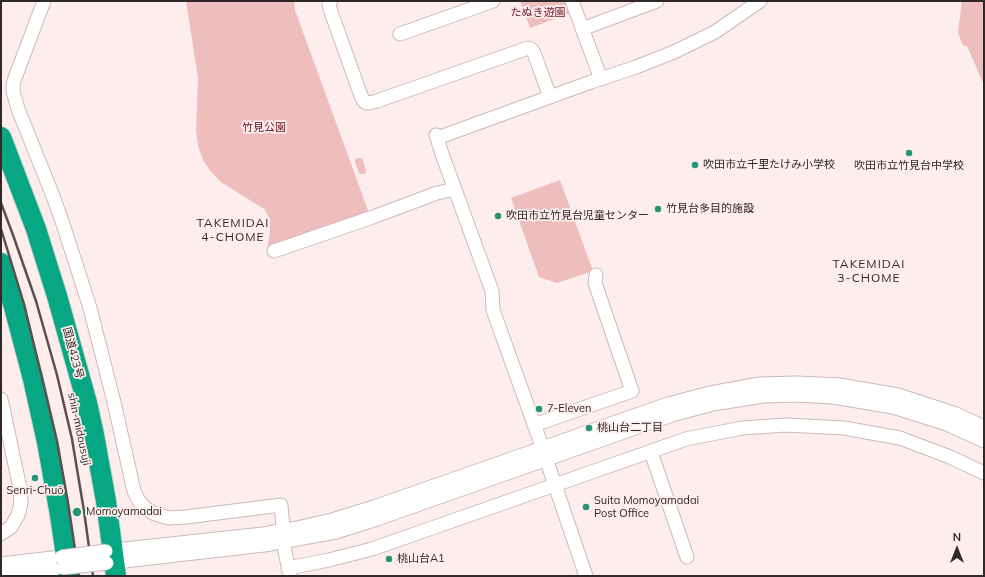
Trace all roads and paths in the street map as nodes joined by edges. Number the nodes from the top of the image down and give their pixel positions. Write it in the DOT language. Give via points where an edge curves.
graph roads {
  1 [pos="44,1"];
  2 [pos="331,1"];
  3 [pos="493,1"];
  4 [pos="572,1"];
  5 [pos="657,1"];
  6 [pos="759,1"];
  7 [pos="582,29"];
  8 [pos="400,34"];
  9 [pos="601,78"];
  10 [pos="550,97"];
  11 [pos="1,137"];
  12 [pos="1,172"];
  13 [pos="455,189"];
  14 [pos="274,251"];
  15 [pos="1,263"];
  16 [pos="596,274"];
  17 [pos="1,302"];
  18 [pos="1,399"];
  19 [pos="534,425"];
  20 [pos="984,427"];
  21 [pos="984,441"];
  22 [pos="651,452"];
  23 [pos="545,454"];
  24 [pos="984,472"];
  25 [pos="555,484"];
  26 [pos="1,534"];
  27 [pos="284,536"];
  28 [pos="688,557"];
  29 [pos="110,563"];
  30 [pos="1,564"];
  31 [pos="60,567"];
  32 [pos="289,572"];
  33 [pos="1,576"];
  34 [pos="586,576"];
  1 -- 27 [label="street" via="15,78 13,91 18,110 63,224 90,308 134,491 145,508 169,518 281,505"];
  2 -- 10 [label="street" via="331,14 366,103 528,48 534,53"];
  3 -- 8 [label="street"];
  4 -- 7 [label="street"];
  5 -- 7 [label="street"];
  6 -- 9 [label="street" via="698,41 654,60"];
  7 -- 9 [label="street"];
  9 -- 10 [label="street"];
  10 -- 13 [label="street" via="437,137"];
  11 -- 29 [label="highway, 国道423号" via="36,229 85,397 101,469"];
  12 -- 29 [label="highway, shin-midousuji" via="46,298 71,393 97,523"];
  13 -- 14 [label="street" via="437,193"];
  13 -- 19 [label="street" via="492,291 493,310"];
  15 -- 31 [label="highway" via="33,379 47,442 60,515"];
  16 -- 19 [label="street" via="596,284 632,391"];
  17 -- 31 [label="highway" via="22,381"];
  18 -- 26 [label="street" via="21,503 11,527"];
  19 -- 23 [label="street"];
  20 -- 23 [label="street" via="956,414 898,395 840,385 760,384 668,404"];
  21 -- 23 [label="street" via="947,424 893,407 833,397 763,396 713,404"];
  22 -- 24 [label="street" via="686,439 742,428 786,425 844,428 900,438"];
  22 -- 25 [label="street"];
  22 -- 28 [label="street"];
  23 -- 25 [label="street"];
  23 -- 27 [label="street"];
  25 -- 32 [label="street" via="372,548"];
  25 -- 34 [label="street"];
  27 -- 29 [label="street" via="262,534"];
  27 -- 32 [label="street"];
  29 -- 31 [label="street, bridge"];
  30 -- 31 [label="street"];
  31 -- 33 [label="street"];
}
